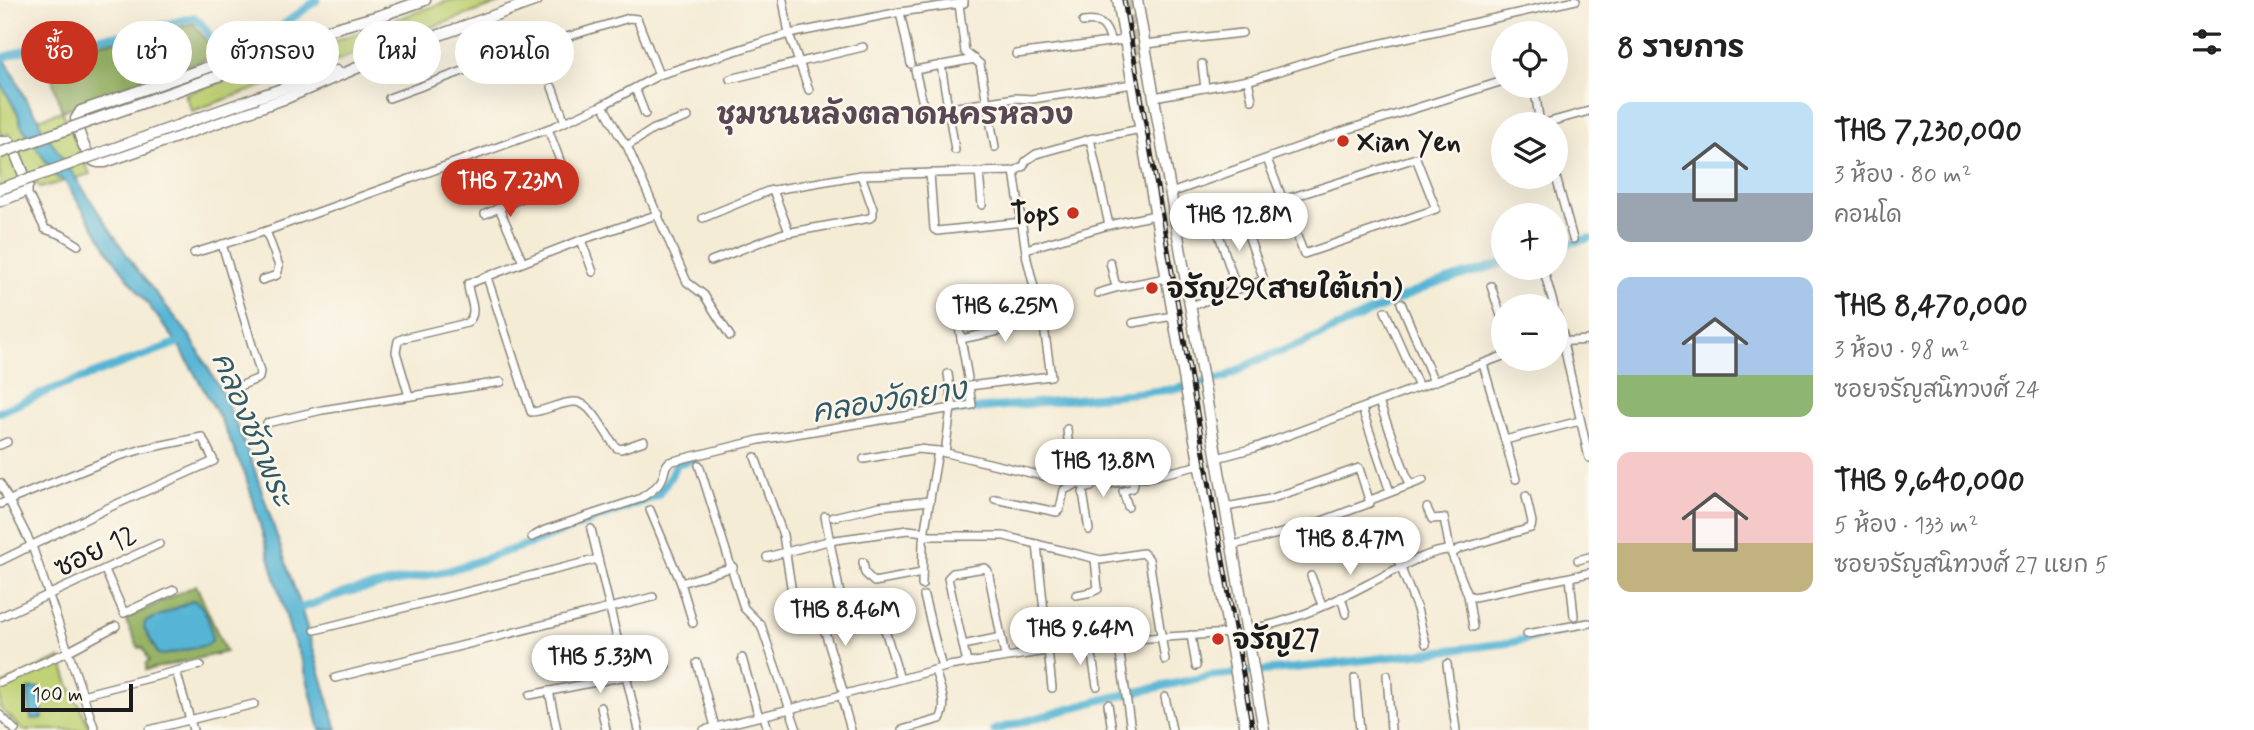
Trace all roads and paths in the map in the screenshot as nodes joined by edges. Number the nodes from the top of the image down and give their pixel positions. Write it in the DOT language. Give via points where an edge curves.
graph roads {
  1 [pos="425,0"];
  2 [pos="537,0"];
  3 [pos="783,0"];
  4 [pos="1107,0"];
  5 [pos="1118,0"];
  6 [pos="1138,0"];
  7 [pos="1576,0"];
  8 [pos="1563,1"];
  9 [pos="962,2"];
  10 [pos="900,12"];
  11 [pos="389,13"];
  12 [pos="1120,14"];
  13 [pos="361,21"];
  14 [pos="1083,22"];
  15 [pos="353,23"];
  16 [pos="1242,33"];
  17 [pos="789,34"];
  18 [pos="441,35"];
  19 [pos="1111,43"];
  20 [pos="1126,45"];
  21 [pos="1146,46"];
  22 [pos="863,47"];
  23 [pos="1016,54"];
  24 [pos="975,59"];
  25 [pos="799,61"];
  26 [pos="1138,62"];
  27 [pos="911,64"];
  28 [pos="1202,64"];
  29 [pos="353,65"];
  30 [pos="941,65"];
  31 [pos="353,70"];
  32 [pos="659,75"];
  33 [pos="730,79"];
  34 [pos="1248,80"];
  35 [pos="1133,84"];
  36 [pos="1491,85"];
  37 [pos="552,87"];
  38 [pos="635,88"];
  39 [pos="1205,88"];
  40 [pos="809,90"];
  41 [pos="1154,97"];
  42 [pos="389,98"];
  43 [pos="1536,98"];
  44 [pos="1252,100"];
  45 [pos="987,103"];
  46 [pos="603,105"];
  47 [pos="948,110"];
  48 [pos="1589,111"];
  49 [pos="1539,112"];
  50 [pos="645,114"];
  51 [pos="688,117"];
  52 [pos="1568,117"];
  53 [pos="565,122"];
  54 [pos="548,129"];
  55 [pos="1141,129"];
  56 [pos="1090,139"];
  57 [pos="0,142"];
  58 [pos="627,146"];
  59 [pos="995,146"];
  60 [pos="955,150"];
  61 [pos="0,153"];
  62 [pos="1267,159"];
  63 [pos="561,163"];
  64 [pos="1014,171"];
  65 [pos="979,172"];
  66 [pos="930,173"];
  67 [pos="861,175"];
  68 [pos="28,188"];
  69 [pos="0,189"];
  70 [pos="1559,189"];
  71 [pos="774,190"];
  72 [pos="1171,193"];
  73 [pos="525,197"];
  74 [pos="1283,200"];
  75 [pos="0,201"];
  76 [pos="982,205"];
  77 [pos="499,208"];
  78 [pos="485,214"];
  79 [pos="659,214"];
  80 [pos="1155,215"];
  81 [pos="702,218"];
  82 [pos="1023,222"];
  83 [pos="1110,225"];
  84 [pos="266,230"];
  85 [pos="789,232"];
  86 [pos="1573,239"];
  87 [pos="581,240"];
  88 [pos="222,244"];
  89 [pos="78,245"];
  90 [pos="1026,249"];
  91 [pos="1171,249"];
  92 [pos="194,253"];
  93 [pos="711,261"];
  94 [pos="523,262"];
  95 [pos="1110,262"];
  96 [pos="593,272"];
  97 [pos="487,277"];
  98 [pos="1166,278"];
  99 [pos="262,280"];
  100 [pos="1491,286"];
  101 [pos="1120,287"];
  102 [pos="1237,289"];
  103 [pos="1098,293"];
  104 [pos="1494,294"];
  105 [pos="1401,303"];
  106 [pos="1191,306"];
  107 [pos="1385,311"];
  108 [pos="957,316"];
  109 [pos="1175,321"];
  110 [pos="1194,322"];
  111 [pos="1043,323"];
  112 [pos="1133,323"];
  113 [pos="730,336"];
  114 [pos="961,339"];
  115 [pos="1589,340"];
  116 [pos="1568,342"];
  117 [pos="1491,360"];
  118 [pos="1483,363"];
  119 [pos="1568,371"];
  120 [pos="947,374"];
  121 [pos="501,382"];
  122 [pos="968,382"];
  123 [pos="1434,382"];
  124 [pos="240,386"];
  125 [pos="1419,387"];
  126 [pos="409,396"];
  127 [pos="1379,402"];
  128 [pos="952,409"];
  129 [pos="1362,410"];
  130 [pos="1580,421"];
  131 [pos="267,423"];
  132 [pos="1067,429"];
  133 [pos="1586,436"];
  134 [pos="1505,440"];
  135 [pos="644,441"];
  136 [pos="942,452"];
  137 [pos="755,457"];
  138 [pos="1217,458"];
  139 [pos="1589,458"];
  140 [pos="864,459"];
  141 [pos="699,465"];
  142 [pos="1200,465"];
  143 [pos="1135,478"];
  144 [pos="1516,479"];
  145 [pos="1423,480"];
  146 [pos="0,483"];
  147 [pos="1075,483"];
  148 [pos="1410,485"];
  149 [pos="1390,492"];
  150 [pos="1526,496"];
  151 [pos="10,499"];
  152 [pos="995,499"];
  153 [pos="1373,499"];
  154 [pos="930,501"];
  155 [pos="0,504"];
  156 [pos="1128,507"];
  157 [pos="1226,507"];
  158 [pos="1427,508"];
  159 [pos="650,510"];
  160 [pos="591,529"];
  161 [pos="1089,530"];
  162 [pos="1386,530"];
  163 [pos="924,534"];
  164 [pos="532,537"];
  165 [pos="830,541"];
  166 [pos="159,544"];
  167 [pos="1037,544"];
  168 [pos="1233,545"];
  169 [pos="32,546"];
  170 [pos="786,552"];
  171 [pos="1451,552"];
  172 [pos="767,557"];
  173 [pos="1589,557"];
  174 [pos="598,559"];
  175 [pos="1095,559"];
  176 [pos="0,561"];
  177 [pos="1578,561"];
  178 [pos="863,562"];
  179 [pos="1401,566"];
  180 [pos="733,567"];
  181 [pos="105,570"];
  182 [pos="922,573"];
  183 [pos="1589,573"];
  184 [pos="1311,576"];
  185 [pos="1570,578"];
  186 [pos="681,583"];
  187 [pos="922,585"];
  188 [pos="174,590"];
  189 [pos="1106,590"];
  190 [pos="1097,591"];
  191 [pos="49,594"];
  192 [pos="1076,595"];
  193 [pos="1468,595"];
  194 [pos="924,596"];
  195 [pos="653,597"];
  196 [pos="1341,597"];
  197 [pos="793,599"];
  198 [pos="841,599"];
  199 [pos="877,604"];
  200 [pos="1322,605"];
  201 [pos="610,608"];
  202 [pos="818,609"];
  203 [pos="1346,614"];
  204 [pos="1574,616"];
  205 [pos="0,617"];
  206 [pos="693,623"];
  207 [pos="1589,623"];
  208 [pos="116,626"];
  209 [pos="1473,627"];
  210 [pos="1247,629"];
  211 [pos="315,630"];
  212 [pos="1230,633"];
  213 [pos="1527,634"];
  214 [pos="1191,635"];
  215 [pos="1001,637"];
  216 [pos="1162,637"];
  217 [pos="1118,640"];
  218 [pos="1090,644"];
  219 [pos="1426,644"];
  220 [pos="963,645"];
  221 [pos="1048,649"];
  222 [pos="67,652"];
  223 [pos="1005,656"];
  224 [pos="742,658"];
  225 [pos="1165,660"];
  226 [pos="697,663"];
  227 [pos="967,663"];
  228 [pos="1447,663"];
  229 [pos="200,665"];
  230 [pos="1196,666"];
  231 [pos="666,668"];
  232 [pos="938,669"];
  233 [pos="176,671"];
  234 [pos="625,675"];
  235 [pos="1387,675"];
  236 [pos="335,678"];
  237 [pos="1354,678"];
  238 [pos="900,679"];
  239 [pos="0,682"];
  240 [pos="1097,686"];
  241 [pos="1052,688"];
  242 [pos="549,691"];
  243 [pos="82,695"];
  244 [pos="530,695"];
  245 [pos="843,695"];
  246 [pos="1165,698"];
  247 [pos="254,704"];
  248 [pos="1108,704"];
  249 [pos="601,707"];
  250 [pos="790,709"];
  251 [pos="761,716"];
  252 [pos="2,720"];
  253 [pos="191,720"];
  254 [pos="716,729"];
  255 [pos="15,730"];
  256 [pos="95,730"];
  257 [pos="149,730"];
  258 [pos="193,730"];
  259 [pos="557,730"];
  260 [pos="606,730"];
  261 [pos="639,730"];
  262 [pos="704,730"];
  263 [pos="768,730"];
  264 [pos="797,730"];
  265 [pos="851,730"];
  266 [pos="902,730"];
  267 [pos="1112,730"];
  268 [pos="1131,730"];
  269 [pos="1172,730"];
  270 [pos="1246,730"];
  271 [pos="1264,730"];
  272 [pos="1360,730"];
  273 [pos="1391,730"];
  274 [pos="1456,730"];
  1 -- 11 [label="main road"];
  2 -- 18 [label="main road"];
  3 -- 17 [label="street"];
  4 -- 12 [label="main road"];
  5 -- 12 [label="main road"];
  6 -- 21 [label="main road"];
  7 -- 8 [label="street"];
  8 -- 34 [label="street" via="1361,47"];
  9 -- 10 [label="street"];
  9 -- 24 [label="street" via="965,52"];
  10 -- 17 [label="street"];
  10 -- 27 [label="street"];
  11 -- 13 [label="main road"];
  11 -- 61 [label="main road, bridge"];
  12 -- 20 [label="main road"];
  14 -- 19 [label="street" via="1101,23"];
  15 -- 31 [label="main road" via="261,49 81,111 77,129 91,158 105,162"];
  16 -- 21 [label="street"];
  17 -- 25 [label="street"];
  17 -- 32 [label="street"];
  19 -- 20 [label="street"];
  19 -- 23 [label="street"];
  20 -- 21 [label="main road" via="1134,37"];
  20 -- 35 [label="main road"];
  21 -- 41 [label="main road"];
  22 -- 25 [label="street"];
  24 -- 30 [label="street"];
  24 -- 45 [label="street" via="980,64"];
  25 -- 33 [label="street"];
  25 -- 40 [label="street"];
  26 -- 91 [label="main road"];
  28 -- 39 [label="street"];
  29 -- 69 [label="main road, bridge"];
  30 -- 47 [label="street"];
  30 -- 47 [label="street" via="915,70 925,112"];
  32 -- 38 [label="street"];
  32 -- 42 [label="street" via="637,19 621,18"];
  34 -- 39 [label="street"];
  34 -- 44 [label="street"];
  35 -- 45 [label="street"];
  35 -- 55 [label="main road"];
  36 -- 62 [label="street"];
  37 -- 53 [label="street"];
  38 -- 46 [label="street"];
  38 -- 50 [label="street"];
  39 -- 41 [label="street"];
  41 -- 72 [label="main road"];
  43 -- 49 [label="street"];
  45 -- 47 [label="street"];
  45 -- 59 [label="street"];
  46 -- 53 [label="street"];
  46 -- 58 [label="street"];
  47 -- 60 [label="street"];
  48 -- 52 [label="street"];
  51 -- 58 [label="street" via="654,129"];
  53 -- 54 [label="street"];
  54 -- 63 [label="street"];
  54 -- 84 [label="street"];
  55 -- 56 [label="street"];
  55 -- 80 [label="main road"];
  56 -- 64 [label="street" via="1033,156"];
  56 -- 83 [label="street"];
  57 -- 68 [label="main road" via="12,145"];
  58 -- 79 [label="street"];
  62 -- 72 [label="street"];
  62 -- 74 [label="street"];
  64 -- 65 [label="street"];
  64 -- 82 [label="street"];
  65 -- 66 [label="street"];
  65 -- 76 [label="street"];
  66 -- 67 [label="street"];
  66 -- 82 [label="street" via="937,231"];
  67 -- 71 [label="street"];
  67 -- 85 [label="street" via="873,209 870,218"];
  68 -- 75 [label="main road"];
  68 -- 89 [label="street" via="45,229"];
  70 -- 86 [label="street"];
  71 -- 81 [label="street"];
  71 -- 85 [label="street"];
  72 -- 106 [label="main road"];
  73 -- 77 [label="street"];
  74 -- 74 [label="street" via="1416,158 1436,209 1304,254"];
  77 -- 78 [label="street"];
  77 -- 94 [label="street"];
  79 -- 87 [label="street"];
  79 -- 113 [label="street" via="687,282 704,295"];
  80 -- 83 [label="street"];
  80 -- 98 [label="main road"];
  82 -- 90 [label="street"];
  83 -- 90 [label="street"];
  84 -- 88 [label="street"];
  84 -- 99 [label="street" via="279,266 277,275"];
  85 -- 93 [label="street"];
  87 -- 94 [label="street"];
  87 -- 96 [label="street"];
  88 -- 92 [label="street"];
  88 -- 124 [label="street" via="260,372 256,381"];
  90 -- 111 [label="street"];
  91 -- 109 [label="main road"];
  91 -- 110 [label="main road"];
  94 -- 97 [label="street"];
  95 -- 101 [label="street"];
  97 -- 126 [label="street" via="468,284 474,311 467,323 398,341 396,352"];
  97 -- 135 [label="street" via="528,409 580,403 617,448"];
  98 -- 101 [label="street"];
  98 -- 109 [label="main road"];
  100 -- 104 [label="street"];
  101 -- 103 [label="street"];
  102 -- 102 [label="street" via="1263,277 1238,210 1214,223"];
  102 -- 106 [label="street"];
  105 -- 123 [label="street"];
  106 -- 110 [label="main road"];
  107 -- 125 [label="street"];
  108 -- 114 [label="street"];
  109 -- 112 [label="street"];
  109 -- 142 [label="main road"];
  110 -- 138 [label="main road"];
  111 -- 114 [label="street"];
  111 -- 122 [label="street" via="1051,376"];
  114 -- 122 [label="street"];
  115 -- 116 [label="street"];
  117 -- 118 [label="street"];
  118 -- 123 [label="street"];
  118 -- 134 [label="street"];
  119 -- 130 [label="street"];
  120 -- 128 [label="street"];
  121 -- 126 [label="street"];
  122 -- 128 [label="street" via="972,405"];
  123 -- 125 [label="street"];
  125 -- 127 [label="street"];
  126 -- 131 [label="street"];
  127 -- 129 [label="street"];
  127 -- 148 [label="street"];
  128 -- 136 [label="street"];
  128 -- 164 [label="street" via="759,440 672,461 661,481 639,499"];
  129 -- 138 [label="street"];
  129 -- 149 [label="street"];
  130 -- 133 [label="street"];
  130 -- 134 [label="street"];
  132 -- 147 [label="street"];
  133 -- 139 [label="street"];
  134 -- 144 [label="street"];
  136 -- 140 [label="street" via="918,449"];
  136 -- 147 [label="street"];
  136 -- 154 [label="street"];
  137 -- 170 [label="street"];
  138 -- 157 [label="main road"];
  141 -- 180 [label="street"];
  142 -- 143 [label="street"];
  142 -- 212 [label="main road"];
  143 -- 147 [label="street" via="1125,475 1085,485"];
  143 -- 156 [label="street" via="1133,488 1124,491"];
  143 -- 161 [label="street" via="1084,490"];
  145 -- 148 [label="street"];
  146 -- 151 [label="street"];
  147 -- 152 [label="street" via="1064,490 1057,512"];
  148 -- 149 [label="street"];
  149 -- 153 [label="street"];
  150 -- 171 [label="street" via="1531,528"];
  151 -- 155 [label="street"];
  151 -- 169 [label="street"];
  151 -- 169 [label="street" via="155,446 202,438 214,461"];
  154 -- 163 [label="street"];
  154 -- 165 [label="street" via="829,517"];
  157 -- 168 [label="main road"];
  157 -- 168 [label="street" via="1270,499 1359,468 1370,503 1303,528"];
  158 -- 171 [label="street" via="1432,519 1444,518"];
  159 -- 186 [label="street"];
  160 -- 174 [label="street"];
  162 -- 179 [label="street"];
  163 -- 165 [label="street" via="908,530"];
  163 -- 167 [label="street" via="1004,536"];
  163 -- 182 [label="street"];
  165 -- 170 [label="street"];
  165 -- 198 [label="street"];
  166 -- 181 [label="street, ซอย 12"];
  167 -- 175 [label="street"];
  167 -- 221 [label="street"];
  168 -- 210 [label="main road"];
  169 -- 176 [label="street"];
  169 -- 191 [label="street"];
  170 -- 172 [label="street"];
  170 -- 197 [label="street"];
  171 -- 179 [label="street" via="1447,549"];
  171 -- 193 [label="street"];
  173 -- 177 [label="street"];
  174 -- 201 [label="street"];
  174 -- 211 [label="street"];
  175 -- 190 [label="street"];
  175 -- 216 [label="street" via="1147,556"];
  178 -- 182 [label="street" via="865,573 874,582"];
  179 -- 196 [label="street"];
  179 -- 219 [label="street"];
  180 -- 186 [label="street"];
  180 -- 250 [label="street" via="744,608 761,625"];
  181 -- 188 [label="street" via="124,613"];
  181 -- 191 [label="street, ซอย 12"];
  182 -- 187 [label="street"];
  183 -- 185 [label="street"];
  184 -- 200 [label="street"];
  185 -- 193 [label="street"];
  185 -- 204 [label="street"];
  186 -- 206 [label="street"];
  189 -- 190 [label="street"];
  190 -- 192 [label="street"];
  191 -- 205 [label="street, ซอย 12"];
  191 -- 222 [label="street"];
  193 -- 209 [label="street"];
  194 -- 232 [label="street"];
  195 -- 201 [label="street"];
  196 -- 200 [label="street"];
  196 -- 203 [label="street"];
  199 -- 238 [label="street"];
  200 -- 210 [label="street" via="1279,624"];
  201 -- 234 [label="street"];
  201 -- 236 [label="street"];
  202 -- 245 [label="street"];
  207 -- 213 [label="street"];
  208 -- 222 [label="street"];
  210 -- 271 [label="main road"];
  212 -- 214 [label="street"];
  212 -- 270 [label="main road"];
  214 -- 216 [label="street"];
  214 -- 230 [label="street"];
  215 -- 220 [label="street"];
  215 -- 220 [label="street" via="988,570 953,573 948,578"];
  215 -- 223 [label="street"];
  216 -- 217 [label="street"];
  216 -- 225 [label="street"];
  217 -- 218 [label="street"];
  217 -- 268 [label="street"];
  218 -- 221 [label="street"];
  218 -- 240 [label="street"];
  220 -- 227 [label="street"];
  221 -- 223 [label="street"];
  221 -- 241 [label="street"];
  222 -- 239 [label="street"];
  222 -- 243 [label="street"];
  223 -- 227 [label="street"];
  224 -- 251 [label="street"];
  226 -- 254 [label="street"];
  227 -- 232 [label="street"];
  228 -- 274 [label="street"];
  229 -- 233 [label="street"];
  231 -- 234 [label="street"];
  232 -- 238 [label="street"];
  232 -- 266 [label="street" via="944,704 940,719"];
  233 -- 243 [label="street"];
  233 -- 253 [label="street"];
  234 -- 242 [label="street"];
  234 -- 261 [label="street"];
  235 -- 273 [label="street"];
  237 -- 272 [label="street"];
  238 -- 245 [label="street"];
  242 -- 244 [label="street"];
  242 -- 259 [label="street"];
  243 -- 256 [label="street"];
  245 -- 250 [label="street"];
  245 -- 265 [label="street"];
  246 -- 269 [label="street"];
  247 -- 253 [label="street"];
  248 -- 267 [label="street"];
  249 -- 260 [label="street"];
  250 -- 251 [label="street"];
  250 -- 264 [label="street"];
  251 -- 254 [label="street"];
  251 -- 263 [label="street"];
  252 -- 255 [label="street"];
  253 -- 257 [label="street"];
  253 -- 258 [label="street"];
  254 -- 262 [label="street"];
}
